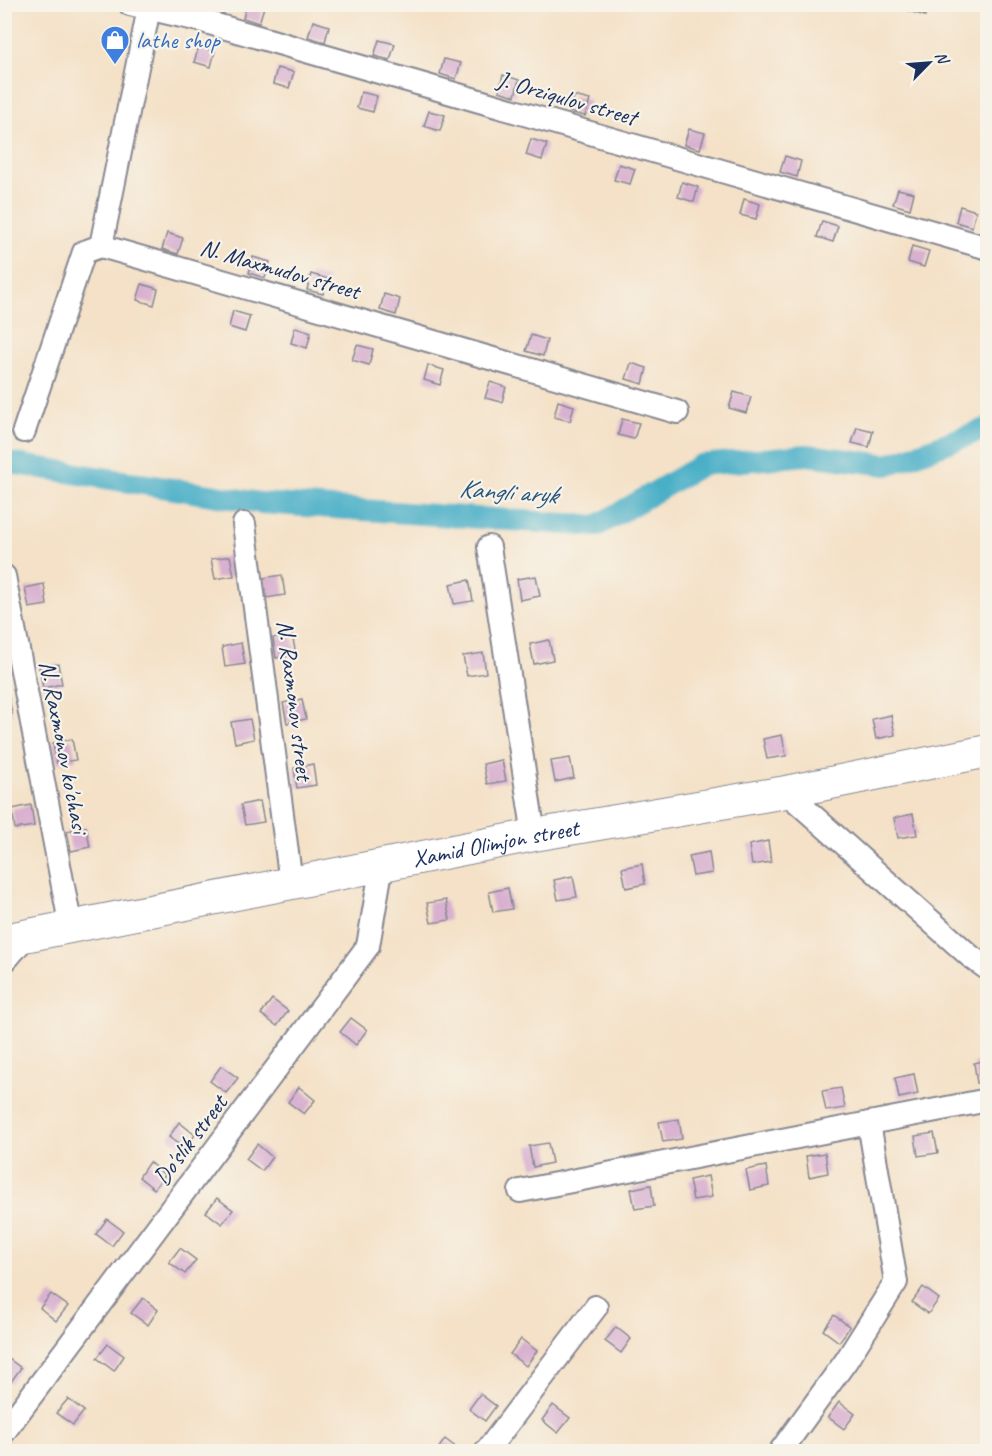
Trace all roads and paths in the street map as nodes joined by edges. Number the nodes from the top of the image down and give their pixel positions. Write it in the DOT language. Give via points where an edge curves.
graph roads {
  1 [pos="139,6"];
  2 [pos="200,12"];
  3 [pos="101,246"];
  4 [pos="987,248"];
  5 [pos="677,412"];
  6 [pos="24,431"];
  7 [pos="244,524"];
  8 [pos="489,547"];
  9 [pos="4,576"];
  10 [pos="987,751"];
  11 [pos="786,792"];
  12 [pos="534,835"];
  13 [pos="381,864"];
  14 [pos="291,883"];
  15 [pos="70,928"];
  16 [pos="36,934"];
  17 [pos="4,940"];
  18 [pos="987,969"];
  19 [pos="4,971"];
  20 [pos="987,1100"];
  21 [pos="868,1123"];
  22 [pos="520,1191"];
  23 [pos="596,1307"];
  24 [pos="4,1432"];
  25 [pos="486,1452"];
  26 [pos="780,1452"];
  1 -- 2 [label="street, J. Orziqulov street"];
  1 -- 3 [label="street"];
  2 -- 4 [label="street, J. Orziqulov street"];
  3 -- 5 [label="street, N. Maxmudov street"];
  3 -- 6 [label="street" via="84,252"];
  7 -- 14 [label="street, N. Raxmonov street"];
  8 -- 12 [label="street"];
  9 -- 15 [label="street, N. Raxmonov ko'chasi"];
  10 -- 11 [label="main road, Xamid Olimjon street"];
  11 -- 12 [label="main road, Xamid Olimjon street"];
  11 -- 18 [label="street"];
  12 -- 13 [label="main road, Xamid Olimjon street"];
  13 -- 14 [label="main road, Xamid Olimjon street"];
  13 -- 24 [label="street, Do'slik street" via="368,946"];
  14 -- 15 [label="main road, Xamid Olimjon street"];
  15 -- 16 [label="main road, Xamid Olimjon street"];
  16 -- 17 [label="main road, Xamid Olimjon street"];
  16 -- 19 [label="lane"];
  20 -- 21 [label="street"];
  21 -- 22 [label="street"];
  21 -- 26 [label="street" via="896,1282 846,1361"];
  23 -- 25 [label="street"];
}
